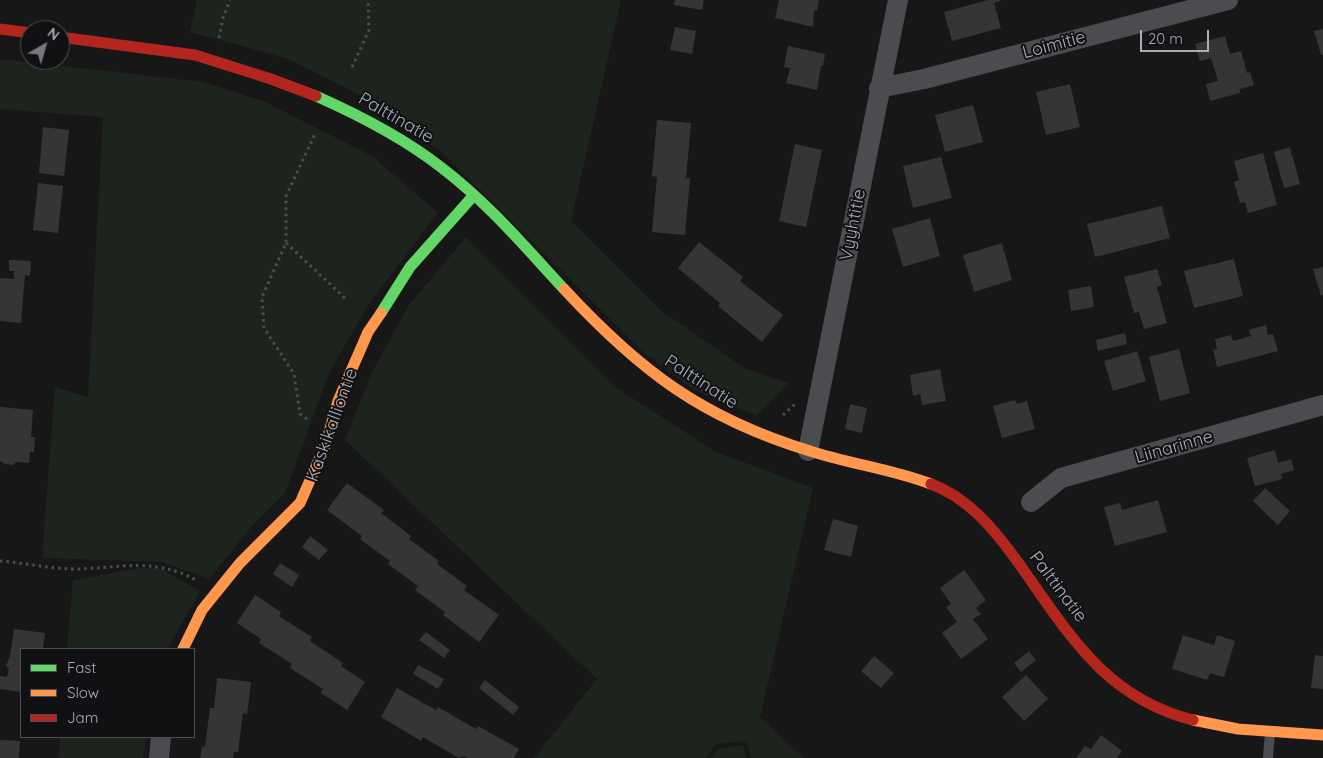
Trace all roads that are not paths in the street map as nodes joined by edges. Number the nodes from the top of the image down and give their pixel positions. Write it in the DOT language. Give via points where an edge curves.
graph roads {
  1 [pos="898,0"];
  2 [pos="1228,0"];
  3 [pos="0,29"];
  4 [pos="20,32"];
  5 [pos="70,38"];
  6 [pos="879,88"];
  7 [pos="474,195"];
  8 [pos="1323,405"];
  9 [pos="808,451"];
  10 [pos="1031,502"];
  11 [pos="183,648"];
  12 [pos="1270,732"];
  13 [pos="1323,735"];
  14 [pos="161,738"];
  15 [pos="159,758"];
  16 [pos="1268,758"];
  1 -- 6 [label="street, Vyyhtitie"];
  2 -- 6 [label="street, Loimitie" via="934,77"];
  3 -- 4 [label="street"];
  5 -- 7 [label="street, Palttinatie" via="195,55 278,79 395,134 433,160"];
  6 -- 9 [label="street, Vyyhtitie"];
  7 -- 9 [label="street, Palttinatie" via="635,358 688,398 727,421"];
  7 -- 11 [label="street, Kaskikalliontie" via="410,267 368,332 300,503 240,563 202,610"];
  8 -- 10 [label="street, Liinarinne" via="1061,478"];
  9 -- 12 [label="street, Palttinatie" via="916,479 957,497 980,515 996,534 1092,660 1107,676 1142,700 1196,722"];
  12 -- 13 [label="street, Palttinatie"];
  12 -- 16 [label="lane"];
  14 -- 15 [label="street"];
}
